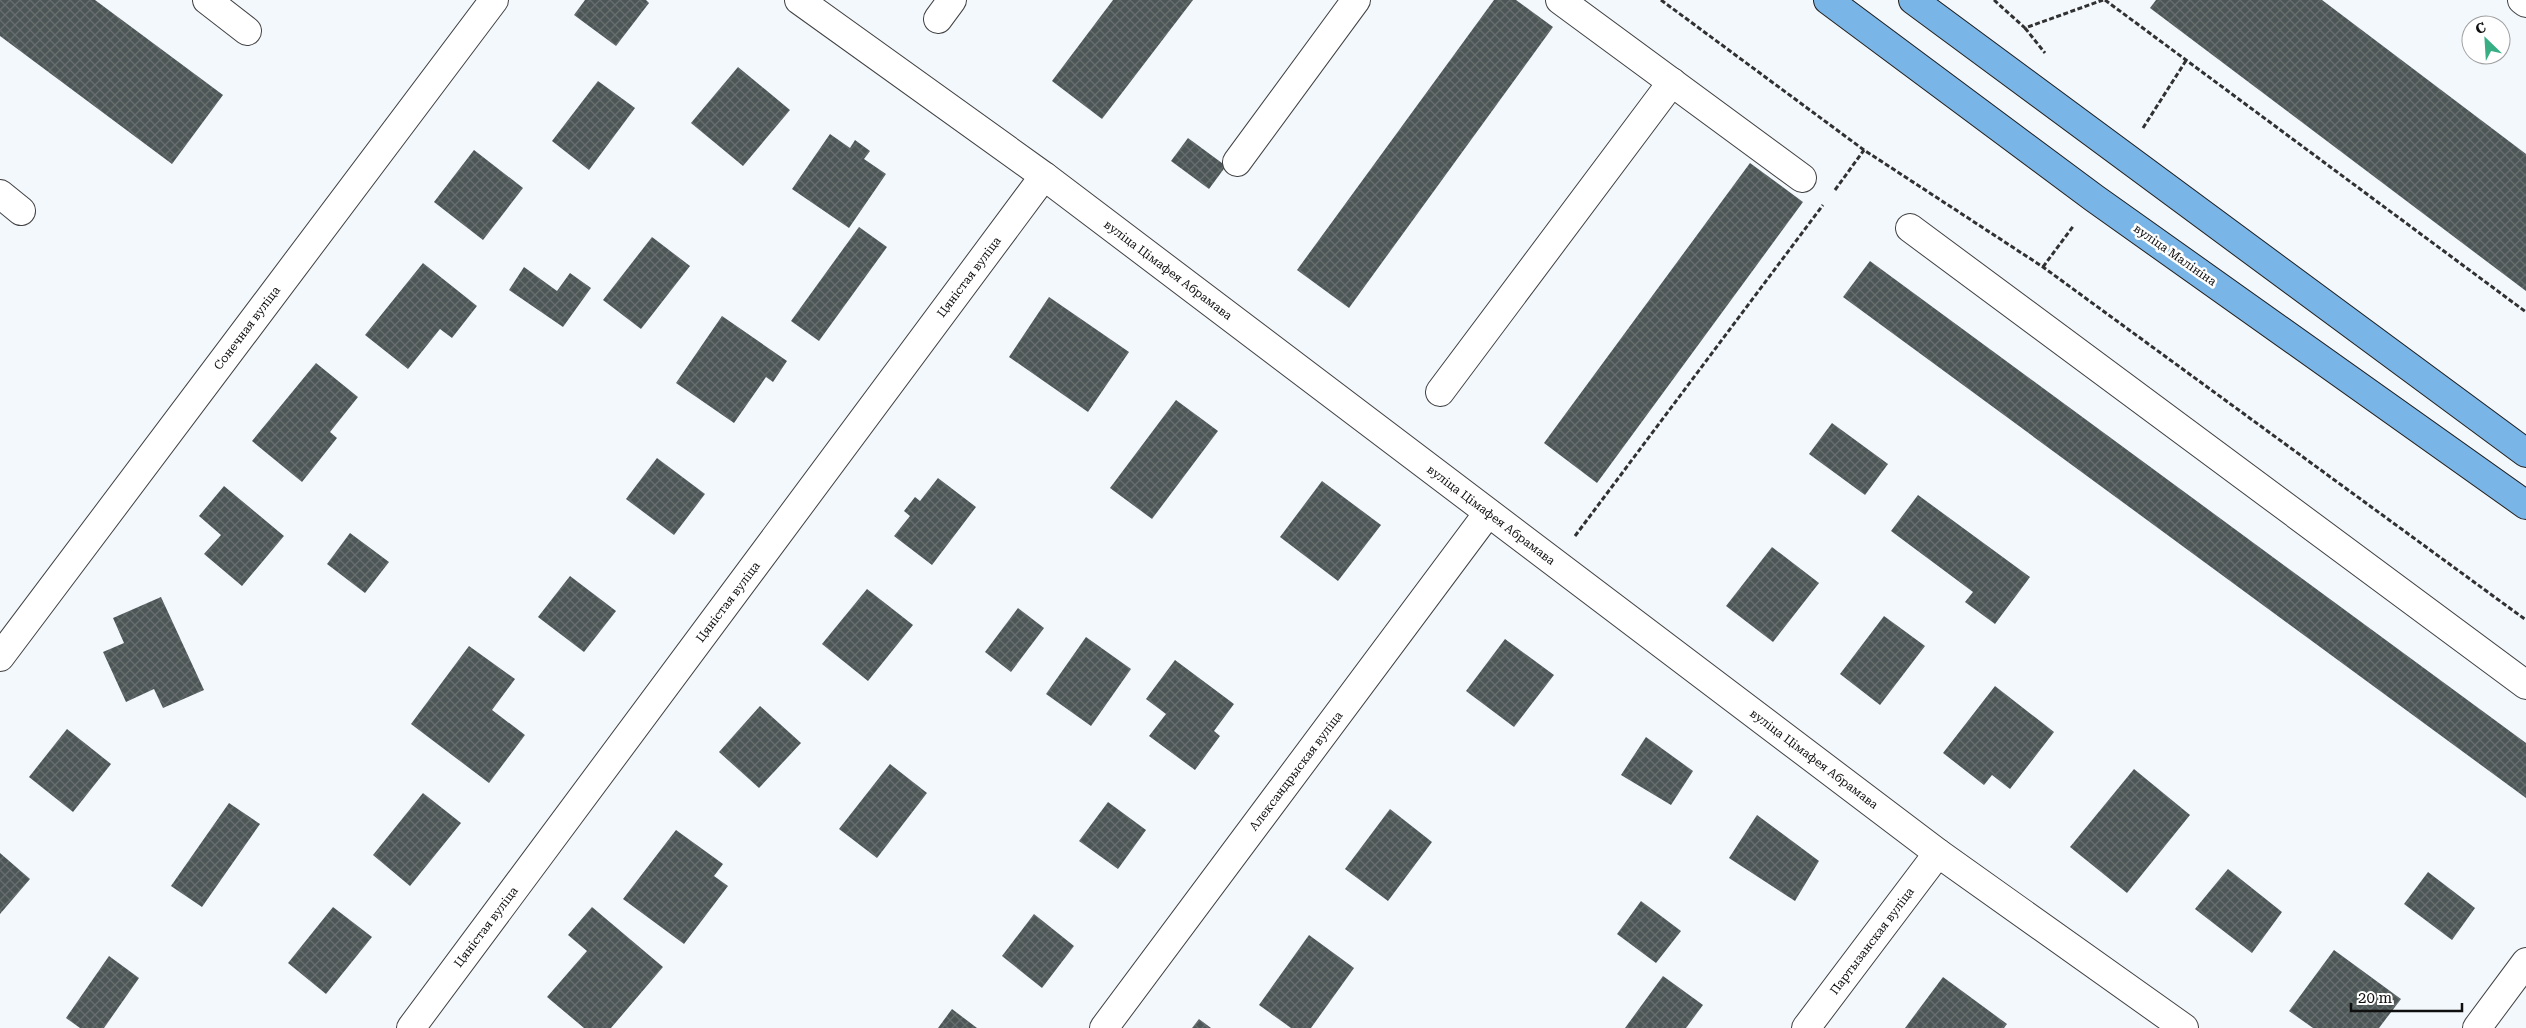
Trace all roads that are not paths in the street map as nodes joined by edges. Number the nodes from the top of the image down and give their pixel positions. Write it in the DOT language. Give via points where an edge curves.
graph roads {
  1 [pos="207,0"];
  2 [pos="494,0"];
  3 [pos="799,0"];
  4 [pos="1356,0"];
  5 [pos="1560,0"];
  6 [pos="1828,0"];
  7 [pos="1913,0"];
  8 [pos="2522,0"];
  9 [pos="2526,3"];
  10 [pos="247,31"];
  11 [pos="1672,82"];
  12 [pos="1237,162"];
  13 [pos="1044,176"];
  14 [pos="1802,178"];
  15 [pos="0,194"];
  16 [pos="22,211"];
  17 [pos="1910,228"];
  18 [pos="1440,392"];
  19 [pos="2526,453"];
  20 [pos="2526,505"];
  21 [pos="1488,513"];
  22 [pos="0,657"];
  23 [pos="2526,686"];
  24 [pos="1938,853"];
  25 [pos="2526,962"];
  26 [pos="411,1028"];
  27 [pos="1104,1028"];
  28 [pos="1806,1028"];
  29 [pos="2184,1028"];
  30 [pos="2477,1028"];
  1 -- 10 [label="street"];
  2 -- 22 [label="street, Сонечная вуліца"];
  3 -- 13 [label="street, вуліца Цімафея Абрамава"];
  4 -- 12 [label="street"];
  5 -- 11 [label="street"];
  6 -- 20 [label="main road, вуліца Малініна" via="2094,198"];
  7 -- 19 [label="main road"];
  8 -- 9 [label="street"];
  11 -- 14 [label="street"];
  11 -- 18 [label="street"];
  13 -- 21 [label="street, вуліца Цімафея Абрамава"];
  13 -- 26 [label="street, Цяністая вуліца"];
  15 -- 16 [label="street"];
  17 -- 23 [label="street"];
  21 -- 24 [label="street, вуліца Цімафея Абрамава"];
  21 -- 27 [label="street, Александрыская вуліца"];
  24 -- 28 [label="street, Партызанская вуліца"];
  24 -- 29 [label="street, вуліца Цімафея Абрамава"];
  25 -- 30 [label="street"];
}
